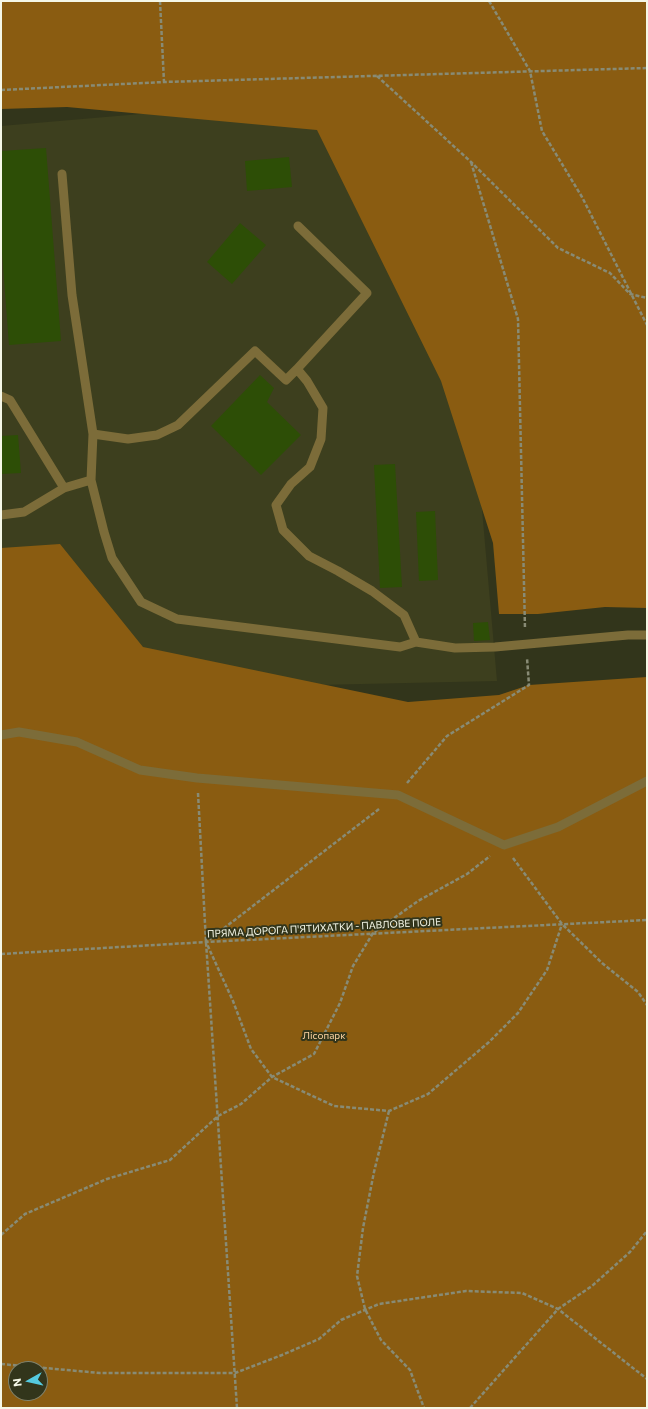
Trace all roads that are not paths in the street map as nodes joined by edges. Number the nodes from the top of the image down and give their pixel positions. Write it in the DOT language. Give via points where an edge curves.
graph roads {
  1 [pos="62,174"];
  2 [pos="298,226"];
  3 [pos="297,369"];
  4 [pos="1,396"];
  5 [pos="93,434"];
  6 [pos="91,480"];
  7 [pos="64,488"];
  8 [pos="1,515"];
  9 [pos="647,635"];
  10 [pos="416,642"];
  11 [pos="1,735"];
  12 [pos="647,781"];
  1 -- 5 [label="lane" via="72,295"];
  2 -- 3 [label="lane" via="367,294"];
  3 -- 5 [label="lane" via="286,380 255,351 178,425 156,435 128,439"];
  3 -- 10 [label="lane" via="323,408 321,439 310,467 291,484 276,505 283,530 308,556 372,591 404,615"];
  4 -- 7 [label="lane" via="10,400"];
  5 -- 6 [label="lane"];
  6 -- 7 [label="lane"];
  6 -- 10 [label="lane" via="112,558 141,602 177,619 400,647"];
  7 -- 8 [label="lane" via="24,512"];
  9 -- 10 [label="lane" via="628,634 455,648"];
  11 -- 12 [label="lane" via="19,732 77,742 140,770 197,778 398,795 504,845 558,827"];
}
